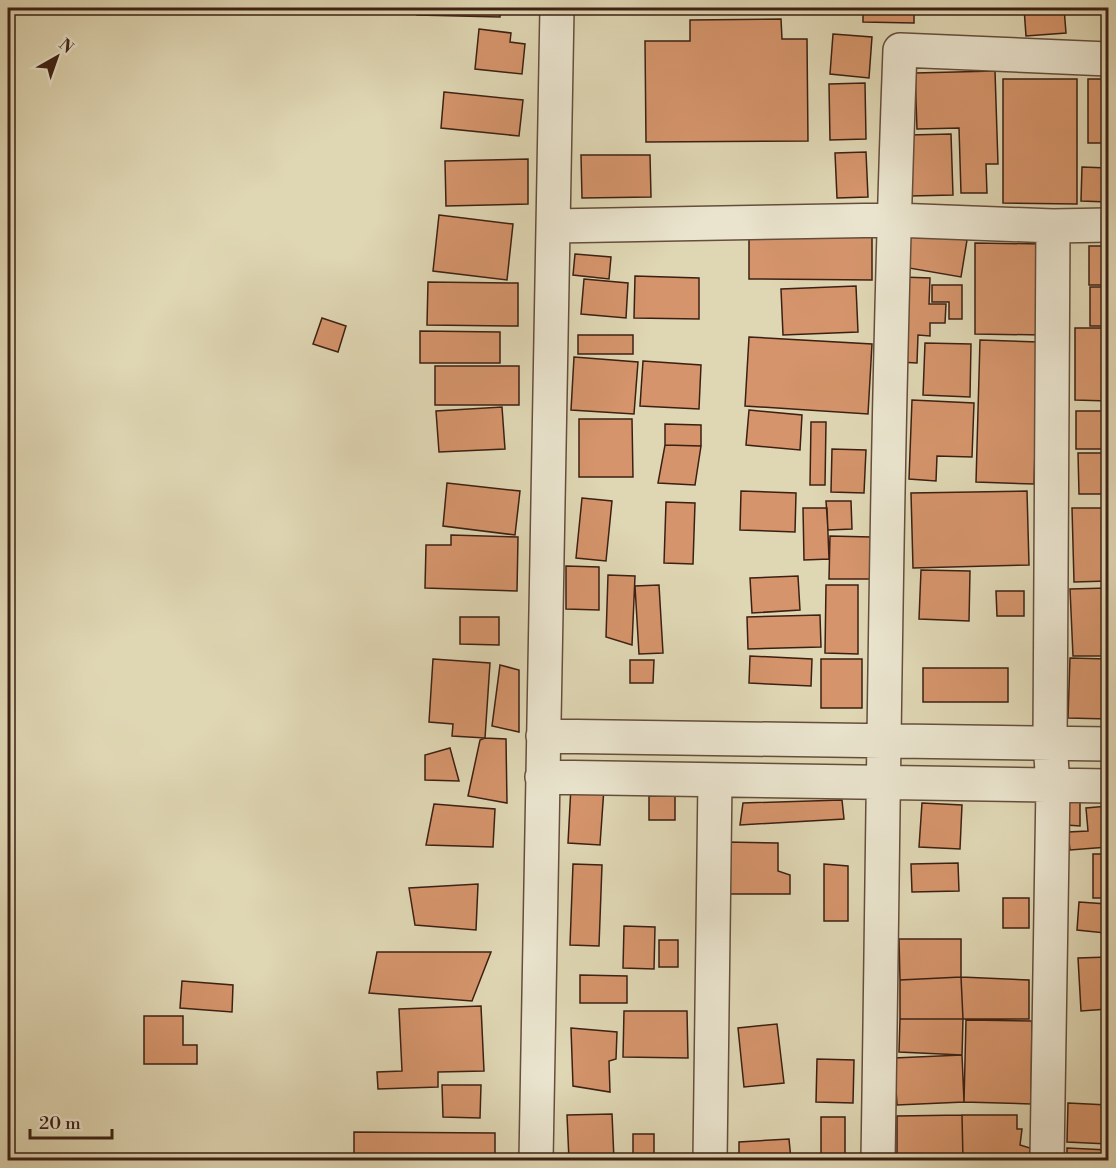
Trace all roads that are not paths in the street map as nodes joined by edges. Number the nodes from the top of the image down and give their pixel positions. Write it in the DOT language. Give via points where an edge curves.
graph roads {
  1 [pos="557,8"];
  2 [pos="1108,59"];
  3 [pos="894,220"];
  4 [pos="1108,225"];
  5 [pos="553,226"];
  6 [pos="1053,226"];
  7 [pos="543,736"];
  8 [pos="883,741"];
  9 [pos="1050,743"];
  10 [pos="1108,744"];
  11 [pos="542,777"];
  12 [pos="715,780"];
  13 [pos="884,782"];
  14 [pos="1053,785"];
  15 [pos="1108,786"];
  16 [pos="537,1161"];
  17 [pos="710,1161"];
  18 [pos="878,1161"];
  19 [pos="1047,1161"];
  1 -- 5 [label="street"];
  2 -- 3 [label="street" via="900,50"];
  3 -- 5 [label="street"];
  3 -- 6 [label="street"];
  3 -- 8 [label="street"];
  4 -- 6 [label="street"];
  5 -- 7 [label="street"];
  6 -- 9 [label="street"];
  7 -- 8 [label="street"];
  7 -- 11 [label="street"];
  8 -- 9 [label="street"];
  8 -- 13 [label="street"];
  9 -- 10 [label="street"];
  9 -- 14 [label="street"];
  11 -- 12 [label="street"];
  11 -- 16 [label="street"];
  12 -- 13 [label="street"];
  12 -- 17 [label="street"];
  13 -- 14 [label="street"];
  13 -- 18 [label="street"];
  14 -- 15 [label="street"];
  14 -- 19 [label="street"];
}
